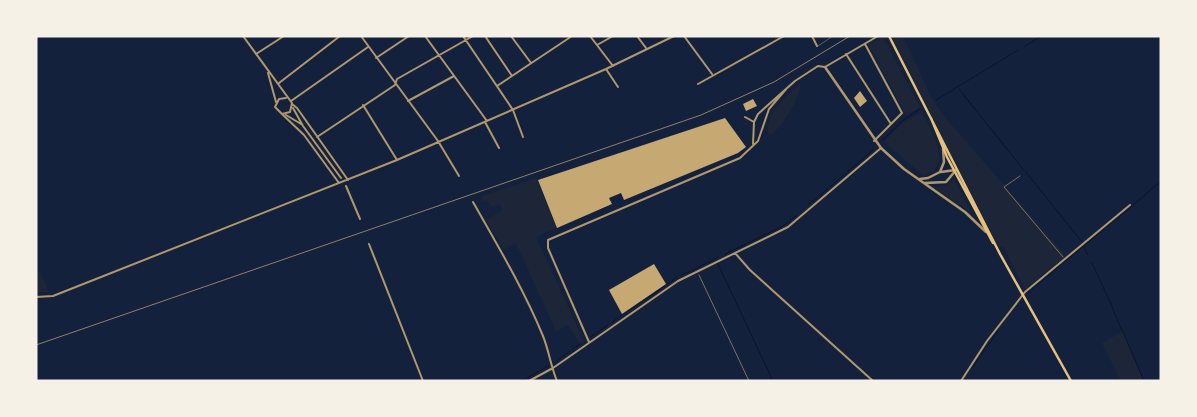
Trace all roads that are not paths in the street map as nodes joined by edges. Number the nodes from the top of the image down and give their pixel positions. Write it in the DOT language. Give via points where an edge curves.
graph roads {
  1 [pos="243,36"];
  2 [pos="284,36"];
  3 [pos="340,36"];
  4 [pos="360,36"];
  5 [pos="409,36"];
  6 [pos="425,36"];
  7 [pos="463,36"];
  8 [pos="473,36"];
  9 [pos="486,36"];
  10 [pos="511,36"];
  11 [pos="572,36"];
  12 [pos="590,36"];
  13 [pos="613,36"];
  14 [pos="637,36"];
  15 [pos="674,36"];
  16 [pos="684,36"];
  17 [pos="784,36"];
  18 [pos="812,36"];
  19 [pos="833,36"];
  20 [pos="878,36"];
  21 [pos="888,36"];
  22 [pos="466,40"];
  23 [pos="864,43"];
  24 [pos="597,45"];
  25 [pos="818,46"];
  26 [pos="368,47"];
  27 [pos="647,49"];
  28 [pos="256,54"];
  29 [pos="846,54"];
  30 [pos="439,55"];
  31 [pos="376,58"];
  32 [pos="531,63"];
  33 [pos="613,66"];
  34 [pos="825,66"];
  35 [pos="606,69"];
  36 [pos="268,71"];
  37 [pos="713,75"];
  38 [pos="454,76"];
  39 [pos="512,76"];
  40 [pos="278,83"];
  41 [pos="698,84"];
  42 [pos="395,85"];
  43 [pos="497,86"];
  44 [pos="618,87"];
  45 [pos="787,88"];
  46 [pos="286,98"];
  47 [pos="291,101"];
  48 [pos="408,101"];
  49 [pos="276,102"];
  50 [pos="363,105"];
  51 [pos="292,106"];
  52 [pos="513,110"];
  53 [pos="760,112"];
  54 [pos="929,112"];
  55 [pos="283,114"];
  56 [pos="767,116"];
  57 [pos="745,117"];
  58 [pos="486,121"];
  59 [pos="754,122"];
  60 [pos="891,124"];
  61 [pos="303,126"];
  62 [pos="754,126"];
  63 [pos="763,130"];
  64 [pos="317,137"];
  65 [pos="522,137"];
  66 [pos="438,141"];
  67 [pos="874,141"];
  68 [pos="944,141"];
  69 [pos="754,143"];
  70 [pos="499,148"];
  71 [pos="881,148"];
  72 [pos="943,149"];
  73 [pos="397,160"];
  74 [pos="955,171"];
  75 [pos="940,172"];
  76 [pos="458,176"];
  77 [pos="341,178"];
  78 [pos="918,178"];
  79 [pos="348,180"];
  80 [pos="924,182"];
  81 [pos="339,184"];
  82 [pos="346,186"];
  83 [pos="473,202"];
  84 [pos="1130,205"];
  85 [pos="977,208"];
  86 [pos="360,219"];
  87 [pos="986,232"];
  88 [pos="370,244"];
  89 [pos="735,252"];
  90 [pos="1000,254"];
  91 [pos="1023,295"];
  92 [pos="36,297"];
  93 [pos="589,342"];
  94 [pos="553,368"];
  95 [pos="423,381"];
  96 [pos="529,381"];
  97 [pos="557,381"];
  98 [pos="872,381"];
  99 [pos="961,381"];
  100 [pos="1071,381"];
  1 -- 28 [label="street"];
  2 -- 28 [label="street"];
  3 -- 40 [label="street"];
  4 -- 26 [label="street"];
  5 -- 31 [label="street"];
  6 -- 30 [label="street"];
  7 -- 22 [label="street"];
  8 -- 22 [label="street"];
  9 -- 39 [label="street"];
  10 -- 32 [label="street"];
  11 -- 32 [label="street"];
  12 -- 24 [label="street"];
  13 -- 24 [label="street"];
  14 -- 27 [label="street"];
  15 -- 27 [label="street"];
  16 -- 37 [label="street"];
  17 -- 37 [label="street"];
  18 -- 25 [label="street"];
  19 -- 25 [label="lane"];
  20 -- 23 [label="street"];
  21 -- 54 [label="main road"];
  22 -- 30 [label="street"];
  22 -- 43 [label="street"];
  23 -- 29 [label="street"];
  23 -- 60 [label="street" via="902,114"];
  24 -- 33 [label="street"];
  26 -- 31 [label="street"];
  26 -- 47 [label="street"];
  27 -- 33 [label="street"];
  28 -- 36 [label="street"];
  29 -- 34 [label="street"];
  29 -- 60 [label="street"];
  30 -- 38 [label="street"];
  30 -- 42 [label="street" via="397,79"];
  31 -- 42 [label="street"];
  32 -- 39 [label="street"];
  33 -- 35 [label="street"];
  34 -- 45 [label="street" via="818,66"];
  34 -- 67 [label="street"];
  35 -- 44 [label="street"];
  35 -- 52 [label="street"];
  36 -- 40 [label="street"];
  36 -- 49 [label="street"];
  37 -- 41 [label="street"];
  38 -- 48 [label="street"];
  38 -- 58 [label="street"];
  39 -- 43 [label="street"];
  40 -- 46 [label="street"];
  42 -- 48 [label="street"];
  42 -- 50 [label="street"];
  43 -- 52 [label="street"];
  45 -- 53 [label="street"];
  45 -- 56 [label="street"];
  46 -- 47 [label="street"];
  46 -- 49 [label="street"];
  47 -- 51 [label="street"];
  48 -- 66 [label="street"];
  49 -- 55 [label="street" via="275,107"];
  50 -- 64 [label="street"];
  50 -- 73 [label="street"];
  51 -- 55 [label="street" via="290,112"];
  51 -- 61 [label="street"];
  51 -- 64 [label="street" via="297,108"];
  52 -- 58 [label="street"];
  52 -- 65 [label="street"];
  53 -- 56 [label="street"];
  53 -- 59 [label="street"];
  54 -- 68 [label="main road"];
  54 -- 72 [label="main road"];
  55 -- 61 [label="street"];
  55 -- 81 [label="street" via="304,135"];
  56 -- 63 [label="street"];
  57 -- 59 [label="street"];
  58 -- 66 [label="street"];
  58 -- 70 [label="street"];
  59 -- 62 [label="street"];
  60 -- 67 [label="street"];
  61 -- 77 [label="street"];
  62 -- 63 [label="street"];
  62 -- 69 [label="street"];
  63 -- 69 [label="street"];
  64 -- 79 [label="street"];
  66 -- 73 [label="street"];
  66 -- 76 [label="street"];
  67 -- 71 [label="street"];
  68 -- 74 [label="street"];
  68 -- 85 [label="main road"];
  69 -- 93 [label="street" via="740,158 548,240 548,248"];
  71 -- 78 [label="street"];
  71 -- 89 [label="street" via="788,227"];
  72 -- 74 [label="main road"];
  72 -- 75 [label="street" via="944,162"];
  73 -- 79 [label="street"];
  74 -- 75 [label="street"];
  74 -- 80 [label="street" via="944,183"];
  74 -- 85 [label="street"];
  74 -- 87 [label="main road"];
  75 -- 78 [label="street" via="928,178"];
  78 -- 80 [label="street"];
  79 -- 81 [label="street"];
  80 -- 87 [label="street"];
  81 -- 92 [label="street" via="53,296"];
  82 -- 86 [label="street"];
  83 -- 94 [label="street" via="518,284 543,336"];
  84 -- 91 [label="street"];
  85 -- 90 [label="main road"];
  87 -- 90 [label="main road"];
  88 -- 95 [label="street"];
  89 -- 93 [label="street" via="678,281"];
  89 -- 98 [label="street" via="750,270"];
  90 -- 91 [label="main road"];
  91 -- 99 [label="street"];
  91 -- 100 [label="main road"];
  93 -- 94 [label="street"];
  94 -- 96 [label="street"];
  94 -- 97 [label="street"];
}
